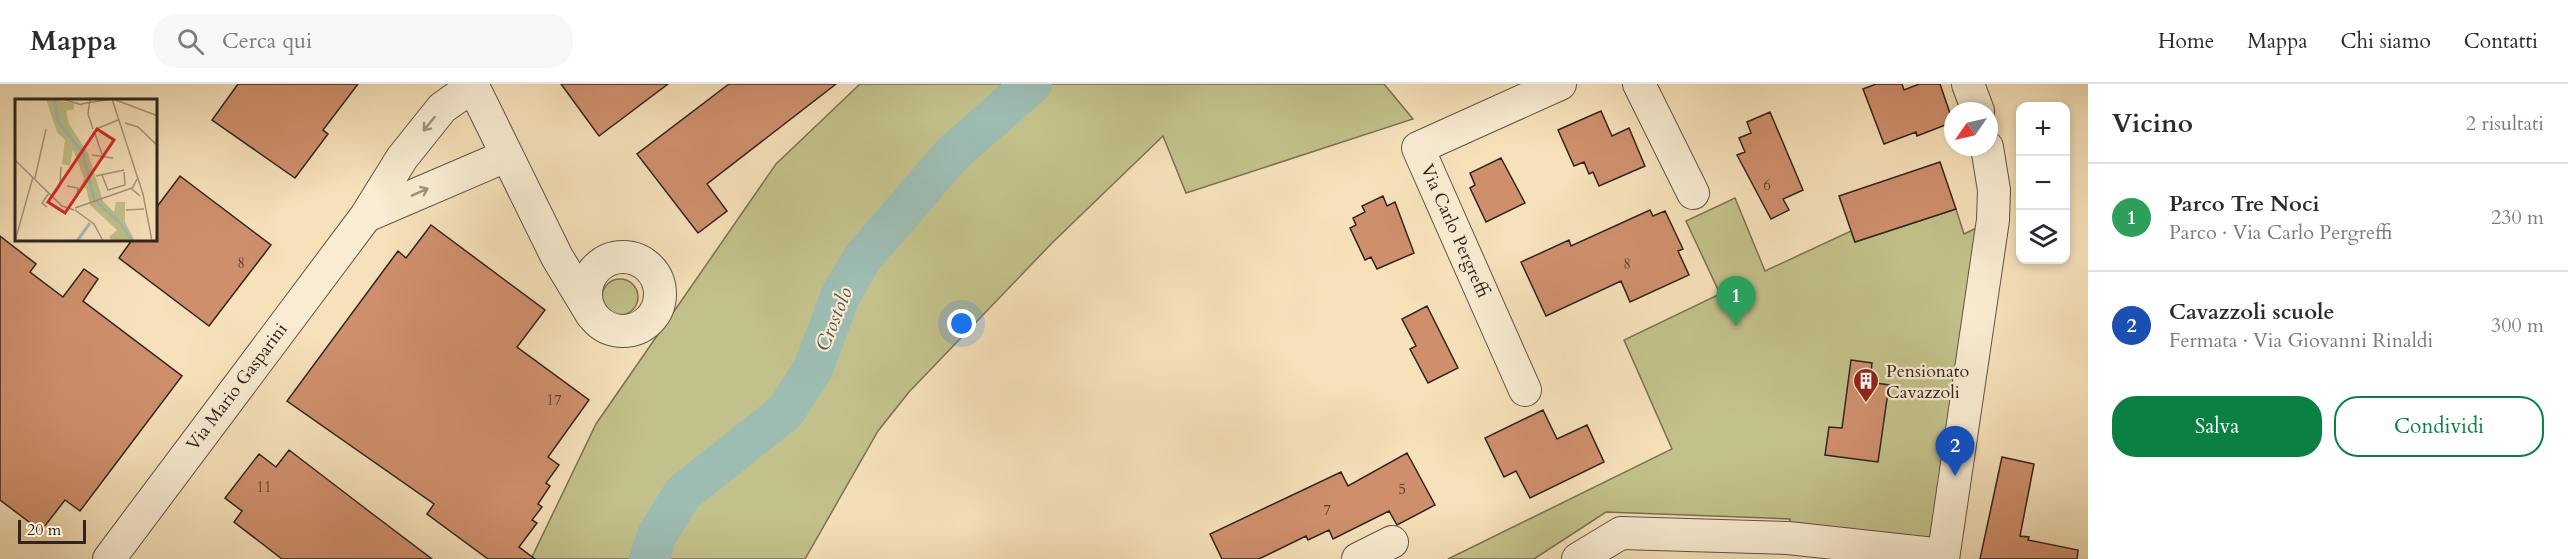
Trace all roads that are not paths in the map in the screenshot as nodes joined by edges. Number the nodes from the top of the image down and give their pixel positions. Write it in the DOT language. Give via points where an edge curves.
graph roads {
  1 [pos="1560,84"];
  2 [pos="1639,84"];
  3 [pos="1968,84"];
  4 [pos="472,85"];
  5 [pos="1975,102"];
  6 [pos="506,156"];
  7 [pos="1988,156"];
  8 [pos="1694,193"];
  9 [pos="366,216"];
  10 [pos="557,257"];
  11 [pos="602,263"];
  12 [pos="592,315"];
  13 [pos="1525,390"];
  14 [pos="1392,542"];
  15 [pos="1799,549"];
  16 [pos="1943,557"];
  17 [pos="109,559"];
  18 [pos="1358,559"];
  19 [pos="1578,559"];
  1 -- 13 [label="street, Via Carlo Pergreffi" via="1418,148"];
  2 -- 8 [label="street"];
  3 -- 5 [label="street"];
  4 -- 6 [label="street, Via Mario Gasparini"];
  4 -- 9 [label="street, Via Mario Gasparini, one-way" via="442,108 402,158"];
  9 -- 6 [label="street, Via Mario Gasparini, one-way"];
  6 -- 10 [label="street, Via Mario Gasparini"];
  7 -- 16 [label="street" via="1994,190 1993,220"];
  9 -- 17 [label="street, Via Mario Gasparini"];
  10 -- 11 [label="street, Via Mario Gasparini" via="579,265"];
  10 -- 12 [label="street, Via Mario Gasparini"];
  11 -- 12 [label="street" via="593,271 585,293"];
  11 -- 12 [label="street, Via Mario Gasparini" via="626,257 649,266 661,289 660,302 656,313 636,330 612,330"];
  14 -- 18 [label="street"];
  15 -- 16 [label="street"];
  15 -- 19 [label="street" via="1621,533"];
}
